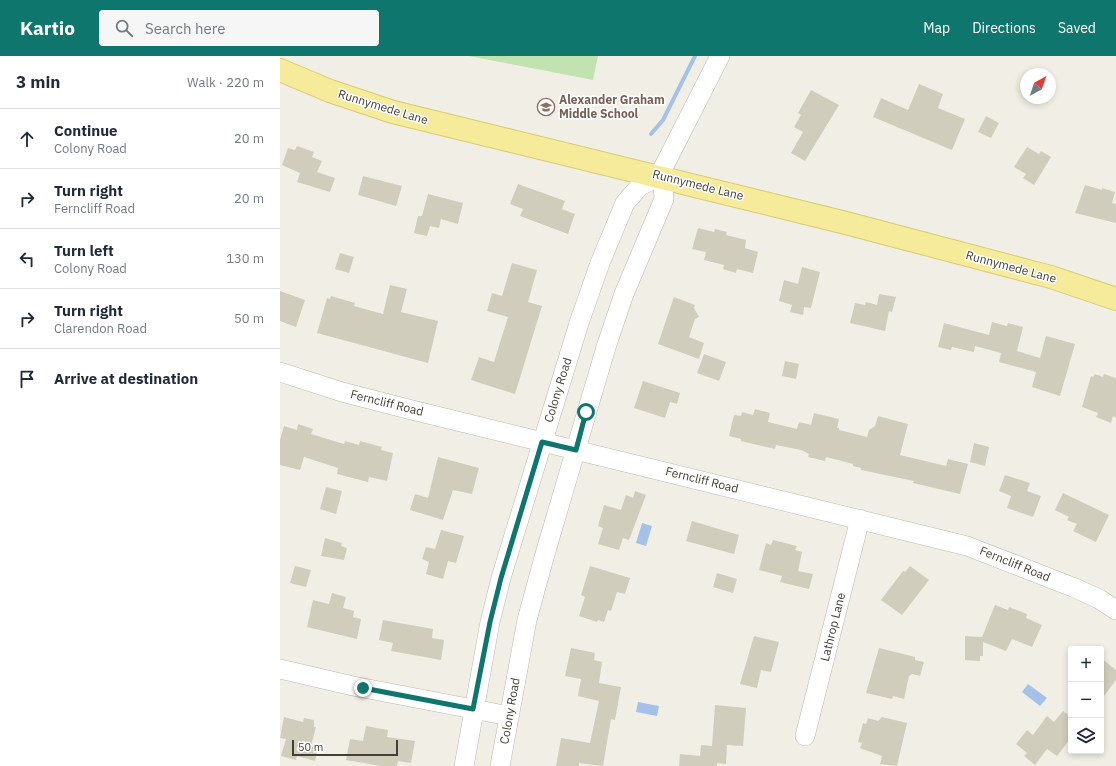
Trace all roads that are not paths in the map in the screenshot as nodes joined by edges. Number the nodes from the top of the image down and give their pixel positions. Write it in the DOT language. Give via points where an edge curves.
graph roads {
  1 [pos="720,56"];
  2 [pos="280,70"];
  3 [pos="659,176"];
  4 [pos="1116,299"];
  5 [pos="280,372"];
  6 [pos="542,442"];
  7 [pos="576,450"];
  8 [pos="860,519"];
  9 [pos="1116,610"];
  10 [pos="280,669"];
  11 [pos="473,709"];
  12 [pos="509,716"];
  13 [pos="806,736"];
  14 [pos="464,766"];
  15 [pos="500,766"];
  1 -- 3 [label="street"];
  2 -- 3 [label="main road, Runnymede Lane" via="337,94 393,112"];
  3 -- 4 [label="main road, Runnymede Lane" via="1030,271"];
  3 -- 6 [label="street, Colony Road" via="640,186 622,209 579,323"];
  3 -- 7 [label="street, Colony Road" via="663,182 664,199 621,304"];
  5 -- 6 [label="street, Ferncliff Road" via="365,398"];
  6 -- 7 [label="street, Ferncliff Road"];
  6 -- 11 [label="street, Colony Road" via="499,585"];
  7 -- 8 [label="street, Ferncliff Road"];
  7 -- 12 [label="street, Colony Road" via="527,616"];
  8 -- 9 [label="street, Ferncliff Road" via="980,550 1075,588"];
  8 -- 13 [label="street, Lathrop Lane"];
  10 -- 11 [label="street"];
  11 -- 12 [label="street"];
  11 -- 14 [label="street, Colony Road"];
  12 -- 15 [label="street, Colony Road"];
}
